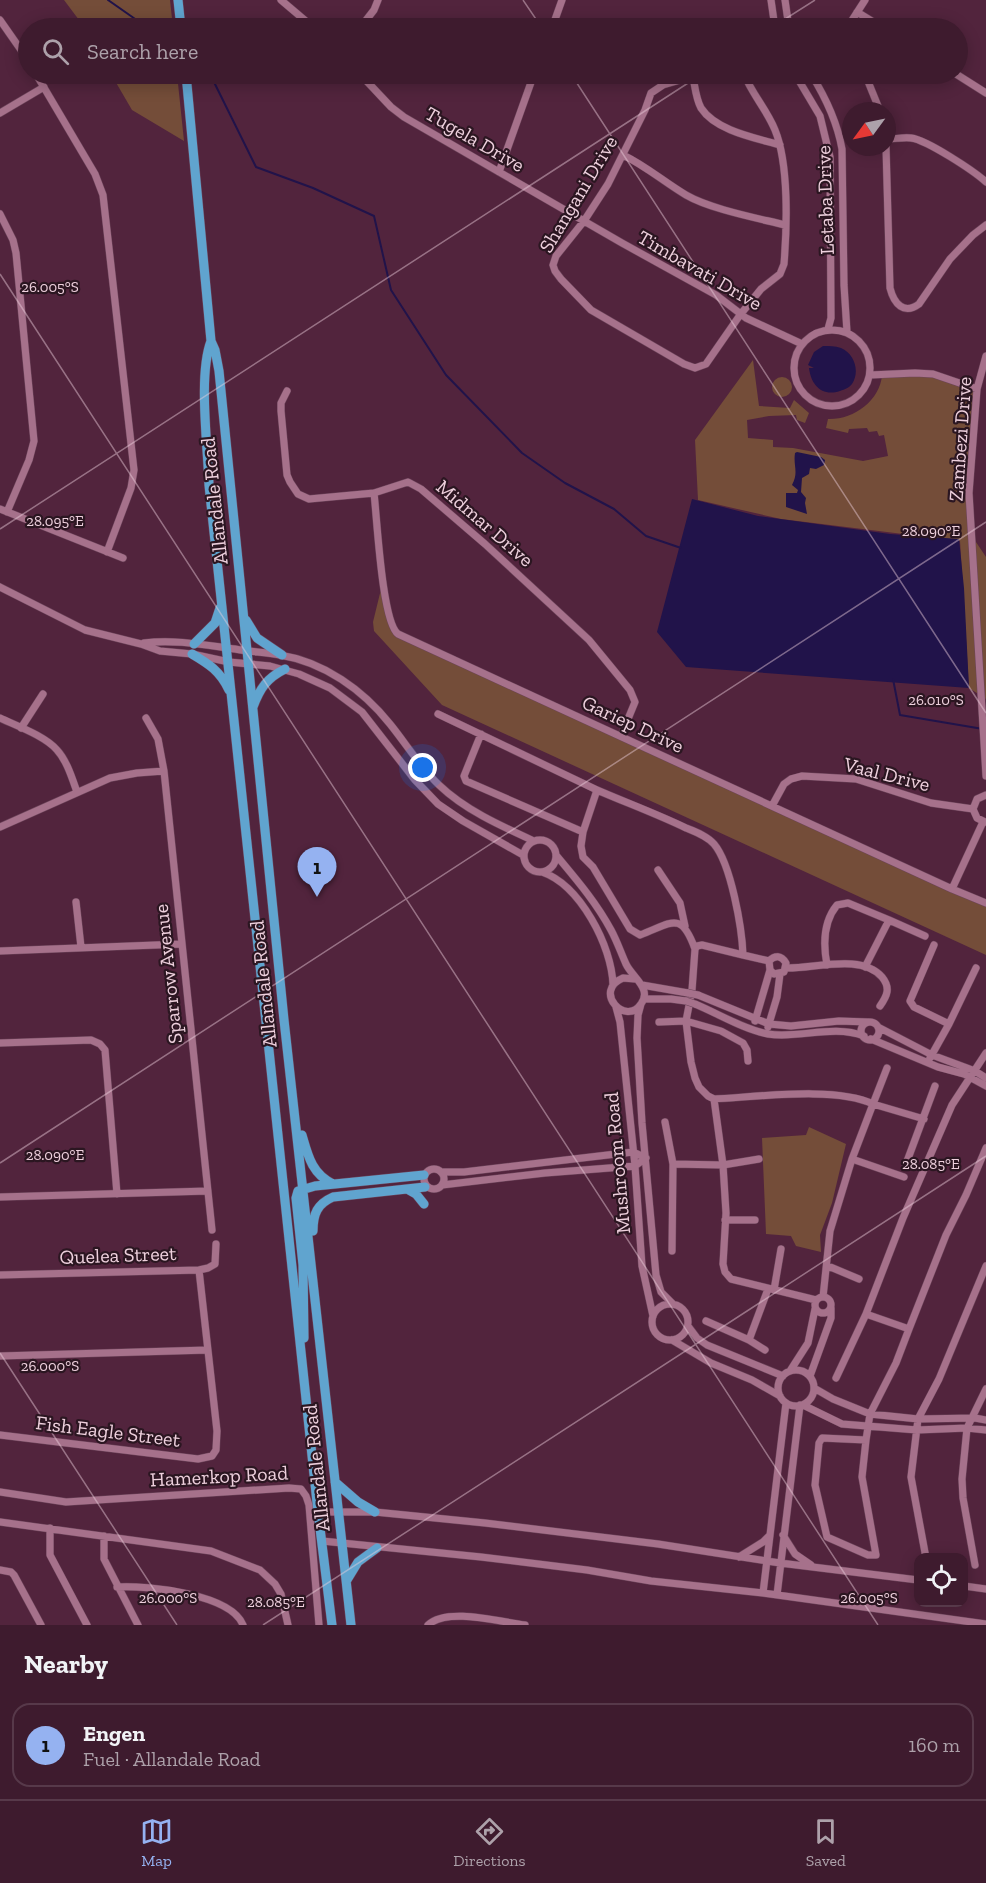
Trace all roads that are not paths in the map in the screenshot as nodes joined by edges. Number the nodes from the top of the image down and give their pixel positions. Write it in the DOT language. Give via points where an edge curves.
graph roads {
  1 [pos="178,0"];
  2 [pos="281,0"];
  3 [pos="378,0"];
  4 [pos="562,0"];
  5 [pos="771,0"];
  6 [pos="785,0"];
  7 [pos="865,0"];
  8 [pos="857,12"];
  9 [pos="180,18"];
  10 [pos="302,18"];
  11 [pos="368,18"];
  12 [pos="556,18"];
  13 [pos="774,18"];
  14 [pos="788,18"];
  15 [pos="853,18"];
  16 [pos="867,18"];
  17 [pos="0,20"];
  18 [pos="18,46"];
  19 [pos="968,82"];
  20 [pos="42,84"];
  21 [pos="187,84"];
  22 [pos="370,84"];
  23 [pos="530,84"];
  24 [pos="667,84"];
  25 [pos="695,84"];
  26 [pos="749,84"];
  27 [pos="801,84"];
  28 [pos="817,84"];
  29 [pos="869,84"];
  30 [pos="44,87"];
  31 [pos="986,93"];
  32 [pos="876,102"];
  33 [pos="0,112"];
  34 [pos="896,139"];
  35 [pos="780,145"];
  36 [pos="623,155"];
  37 [pos="886,156"];
  38 [pos="499,171"];
  39 [pos="986,182"];
  40 [pos="0,214"];
  41 [pos="584,221"];
  42 [pos="785,225"];
  43 [pos="986,225"];
  44 [pos="740,315"];
  45 [pos="828,329"];
  46 [pos="847,332"];
  47 [pos="211,341"];
  48 [pos="802,344"];
  49 [pos="986,356"];
  50 [pos="870,375"];
  51 [pos="977,388"];
  52 [pos="287,391"];
  53 [pos="374,493"];
  54 [pos="3,510"];
  55 [pos="107,552"];
  56 [pos="123,558"];
  57 [pos="0,587"];
  58 [pos="221,603"];
  59 [pos="243,612"];
  60 [pos="141,644"];
  61 [pos="194,644"];
  62 [pos="227,648"];
  63 [pos="247,651"];
  64 [pos="192,654"];
  65 [pos="282,655"];
  66 [pos="229,662"];
  67 [pos="247,663"];
  68 [pos="285,669"];
  69 [pos="43,694"];
  70 [pos="233,697"];
  71 [pos="253,708"];
  72 [pos="438,714"];
  73 [pos="0,718"];
  74 [pos="146,718"];
  75 [pos="21,728"];
  76 [pos="482,734"];
  77 [pos="621,736"];
  78 [pos="985,743"];
  79 [pos="164,771"];
  80 [pos="986,776"];
  81 [pos="597,790"];
  82 [pos="76,792"];
  83 [pos="986,795"];
  84 [pos="772,806"];
  85 [pos="973,809"];
  86 [pos="984,822"];
  87 [pos="0,827"];
  88 [pos="583,832"];
  89 [pos="534,841"];
  90 [pos="556,855"];
  91 [pos="525,861"];
  92 [pos="658,870"];
  93 [pos="542,872"];
  94 [pos="952,889"];
  95 [pos="76,902"];
  96 [pos="986,903"];
  97 [pos="889,920"];
  98 [pos="685,926"];
  99 [pos="925,936"];
  100 [pos="182,944"];
  101 [pos="934,945"];
  102 [pos="81,947"];
  103 [pos="694,949"];
  104 [pos="0,951"];
  105 [pos="743,954"];
  106 [pos="769,961"];
  107 [pos="827,965"];
  108 [pos="865,967"];
  109 [pos="786,968"];
  110 [pos="976,968"];
  111 [pos="770,970"];
  112 [pos="780,974"];
  113 [pos="635,979"];
  114 [pos="613,985"];
  115 [pos="642,985"];
  116 [pos="687,997"];
  117 [pos="642,1002"];
  118 [pos="616,1006"];
  119 [pos="880,1006"];
  120 [pos="756,1019"];
  121 [pos="686,1021"];
  122 [pos="659,1022"];
  123 [pos="868,1022"];
  124 [pos="769,1024"];
  125 [pos="949,1024"];
  126 [pos="878,1027"];
  127 [pos="752,1029"];
  128 [pos="766,1034"];
  129 [pos="867,1038"];
  130 [pos="0,1043"];
  131 [pos="986,1053"];
  132 [pos="932,1055"];
  133 [pos="748,1061"];
  134 [pos="927,1062"];
  135 [pos="888,1068"];
  136 [pos="973,1074"];
  137 [pos="986,1078"];
  138 [pos="935,1086"];
  139 [pos="986,1086"];
  140 [pos="714,1099"];
  141 [pos="873,1104"];
  142 [pos="295,1113"];
  143 [pos="924,1119"];
  144 [pos="665,1122"];
  145 [pos="986,1148"];
  146 [pos="633,1152"];
  147 [pos="646,1158"];
  148 [pos="852,1159"];
  149 [pos="759,1160"];
  150 [pos="673,1164"];
  151 [pos="906,1164"];
  152 [pos="723,1165"];
  153 [pos="635,1166"];
  154 [pos="441,1172"];
  155 [pos="424,1175"];
  156 [pos="904,1177"];
  157 [pos="336,1185"];
  158 [pos="442,1185"];
  159 [pos="425,1187"];
  160 [pos="303,1188"];
  161 [pos="408,1189"];
  162 [pos="208,1191"];
  163 [pos="117,1194"];
  164 [pos="0,1197"];
  165 [pos="424,1204"];
  166 [pos="725,1220"];
  167 [pos="755,1220"];
  168 [pos="212,1230"];
  169 [pos="216,1244"];
  170 [pos="781,1249"];
  171 [pos="672,1251"];
  172 [pos="828,1266"];
  173 [pos="986,1266"];
  174 [pos="199,1270"];
  175 [pos="0,1275"];
  176 [pos="313,1275"];
  177 [pos="859,1279"];
  178 [pos="771,1290"];
  179 [pos="824,1296"];
  180 [pos="816,1300"];
  181 [pos="673,1304"];
  182 [pos="831,1308"];
  183 [pos="816,1309"];
  184 [pos="866,1314"];
  185 [pos="652,1316"];
  186 [pos="706,1322"];
  187 [pos="688,1326"];
  188 [pos="909,1329"];
  189 [pos="672,1340"];
  190 [pos="749,1340"];
  191 [pos="208,1350"];
  192 [pos="765,1350"];
  193 [pos="803,1353"];
  194 [pos="0,1356"];
  195 [pos="816,1360"];
  196 [pos="303,1368"];
  197 [pos="790,1371"];
  198 [pos="783,1376"];
  199 [pos="810,1376"];
  200 [pos="836,1378"];
  201 [pos="814,1388"];
  202 [pos="986,1389"];
  203 [pos="780,1396"];
  204 [pos="786,1403"];
  205 [pos="801,1405"];
  206 [pos="870,1414"];
  207 [pos="970,1418"];
  208 [pos="918,1419"];
  209 [pos="986,1420"];
  210 [pos="868,1425"];
  211 [pos="967,1428"];
  212 [pos="916,1430"];
  213 [pos="986,1430"];
  214 [pos="0,1435"];
  215 [pos="866,1440"];
  216 [pos="335,1482"];
  217 [pos="0,1491"];
  218 [pos="318,1512"];
  219 [pos="339,1512"];
  220 [pos="375,1512"];
  221 [pos="0,1522"];
  222 [pos="50,1528"];
  223 [pos="770,1534"];
  224 [pos="783,1535"];
  225 [pos="104,1536"];
  226 [pos="321,1541"];
  227 [pos="342,1544"];
  228 [pos="377,1548"];
  229 [pos="925,1553"];
  230 [pos="739,1557"];
  231 [pos="766,1561"];
  232 [pos="780,1563"];
  233 [pos="975,1565"];
  234 [pos="814,1567"];
  235 [pos="0,1569"];
  236 [pos="914,1580"];
  237 [pos="347,1581"];
  238 [pos="117,1587"];
  239 [pos="968,1587"];
  240 [pos="986,1590"];
  241 [pos="763,1593"];
  242 [pos="777,1595"];
  243 [pos="986,1624"];
  244 [pos="41,1625"];
  245 [pos="87,1625"];
  246 [pos="138,1625"];
  247 [pos="243,1625"];
  248 [pos="288,1625"];
  249 [pos="319,1625"];
  250 [pos="332,1625"];
  251 [pos="351,1625"];
  252 [pos="428,1625"];
  253 [pos="525,1625"];
  1 -- 9 [label="main road"];
  2 -- 10 [label="street"];
  3 -- 11 [label="street"];
  4 -- 12 [label="street"];
  5 -- 13 [label="street"];
  6 -- 14 [label="street"];
  7 -- 8 [label="street"];
  8 -- 15 [label="street"];
  8 -- 16 [label="street"];
  17 -- 18 [label="street"];
  19 -- 31 [label="street"];
  20 -- 30 [label="street"];
  21 -- 47 [label="main road, Allandale Road"];
  22 -- 38 [label="street, Tugela Drive" via="397,112"];
  23 -- 38 [label="street"];
  24 -- 36 [label="street, Shangani Drive" via="651,93"];
  25 -- 35 [label="street" via="707,115 733,131"];
  26 -- 35 [label="street"];
  27 -- 45 [label="street, Letaba Drive" via="820,117 830,157"];
  28 -- 46 [label="street, Letaba Drive" via="829,105 842,149"];
  29 -- 32 [label="street"];
  30 -- 33 [label="street"];
  30 -- 55 [label="street" via="98,180 103,201 134,470 131,489"];
  34 -- 39 [label="street" via="915,138"];
  35 -- 42 [label="street"];
  36 -- 41 [label="street, Shangani Drive"];
  36 -- 42 [label="street" via="693,199"];
  37 -- 43 [label="street" via="890,288 901,307 912,309 919,304 950,259"];
  38 -- 41 [label="street, Tugela Drive"];
  40 -- 54 [label="street" via="16,252 34,441 29,460"];
  41 -- 44 [label="street, Timbavati Drive" via="717,295"];
  41 -- 44 [label="street, Shangani Drive" via="553,264 561,279 599,316 696,368 706,364"];
  42 -- 44 [label="street" via="782,271"];
  44 -- 48 [label="street, Timbavati Drive"];
  45 -- 46 [label="street"];
  45 -- 48 [label="street"];
  46 -- 50 [label="street" via="866,350"];
  47 -- 58 [label="main road, Allandale Road" via="204,380 209,486"];
  47 -- 59 [label="main road, Allandale Road" via="219,371"];
  48 -- 50 [label="street" via="796,356 795,376 805,394 816,402 843,405 864,388"];
  49 -- 51 [label="street, Zambezi Drive"];
  50 -- 51 [label="street" via="933,374"];
  51 -- 78 [label="street, Zambezi Drive" via="969,493"];
  52 -- 53 [label="street, Midmar Drive" via="281,411 287,474 298,494 309,498"];
  53 -- 77 [label="street, Gariep Drive" via="383,581 394,632"];
  53 -- 77 [label="street, Midmar Drive" via="405,483 422,489 589,640 634,697 635,705"];
  54 -- 55 [label="street"];
  55 -- 56 [label="street"];
  57 -- 60 [label="street" via="85,630"];
  58 -- 61 [label="main road" via="215,623"];
  58 -- 62 [label="main road, Allandale Road"];
  59 -- 63 [label="main road, Allandale Road"];
  59 -- 65 [label="main road" via="257,638"];
  60 -- 61 [label="street"];
  60 -- 64 [label="street" via="160,651"];
  61 -- 62 [label="street"];
  62 -- 63 [label="street"];
  62 -- 66 [label="main road, Allandale Road"];
  63 -- 65 [label="street"];
  63 -- 67 [label="main road, Allandale Road"];
  64 -- 66 [label="street"];
  64 -- 70 [label="main road" via="223,676"];
  65 -- 89 [label="street" via="322,668 357,690 441,787 487,818"];
  66 -- 67 [label="street"];
  66 -- 70 [label="main road, Allandale Road"];
  67 -- 68 [label="street"];
  67 -- 71 [label="main road, Allandale Road"];
  68 -- 71 [label="main road" via="267,681"];
  68 -- 91 [label="street" via="348,700 438,804 523,855"];
  69 -- 75 [label="street"];
  70 -- 196 [label="main road, Allandale Road"];
  71 -- 142 [label="main road, Allandale Road"];
  72 -- 76 [label="street"];
  73 -- 75 [label="street"];
  74 -- 79 [label="street, Sparrow Avenue" via="158,739"];
  75 -- 82 [label="street" via="57,749"];
  76 -- 81 [label="street"];
  76 -- 88 [label="street" via="464,776 466,781"];
  77 -- 84 [label="street, Gariep Drive"];
  78 -- 80 [label="street, Zambezi Drive"];
  79 -- 82 [label="street" via="120,775"];
  79 -- 100 [label="street, Sparrow Avenue"];
  81 -- 88 [label="street"];
  81 -- 105 [label="street" via="704,836 713,844 722,859 736,907"];
  82 -- 87 [label="street"];
  83 -- 85 [label="street" via="977,799"];
  84 -- 85 [label="street, Vaal Drive" via="784,784 802,776 856,779 931,802"];
  84 -- 94 [label="street, Gariep Drive"];
  85 -- 86 [label="street"];
  86 -- 94 [label="street"];
  88 -- 98 [label="street" via="583,857 633,932 640,935 672,923"];
  89 -- 90 [label="street" via="547,841 554,846"];
  89 -- 91 [label="street" via="525,849"];
  90 -- 93 [label="street" via="553,866"];
  90 -- 113 [label="street" via="599,909"];
  91 -- 93 [label="street"];
  92 -- 98 [label="street" via="680,903"];
  93 -- 114 [label="street" via="564,884 589,915 611,960"];
  94 -- 96 [label="street, Gariep Drive"];
  95 -- 102 [label="street"];
  97 -- 99 [label="street"];
  97 -- 107 [label="street" via="848,903 837,905 826,929"];
  97 -- 108 [label="street"];
  98 -- 103 [label="street"];
  100 -- 102 [label="street"];
  100 -- 162 [label="street, Sparrow Avenue"];
  101 -- 125 [label="street" via="910,1001 914,1007"];
  102 -- 104 [label="street"];
  103 -- 105 [label="street" via="702,945"];
  103 -- 121 [label="street"];
  105 -- 106 [label="street"];
  106 -- 109 [label="street" via="773,957 783,958"];
  106 -- 111 [label="street"];
  107 -- 108 [label="street" via="849,963"];
  107 -- 109 [label="street"];
  108 -- 119 [label="street" via="879,973 887,984 887,995"];
  109 -- 112 [label="street"];
  110 -- 125 [label="street"];
  111 -- 112 [label="street"];
  111 -- 120 [label="street"];
  112 -- 124 [label="street"];
  113 -- 114 [label="street" via="623,978"];
  113 -- 115 [label="street"];
  114 -- 118 [label="street" via="611,996"];
  115 -- 116 [label="street"];
  115 -- 117 [label="street"];
  116 -- 117 [label="street"];
  116 -- 120 [label="street, bridge" via="698,995"];
  116 -- 127 [label="street, bridge"];
  117 -- 118 [label="street" via="631,1011"];
  117 -- 147 [label="street, Mushroom Road" via="637,1038"];
  118 -- 146 [label="street, Mushroom Road"];
  120 -- 124 [label="street"];
  120 -- 127 [label="street"];
  121 -- 122 [label="street"];
  121 -- 133 [label="street" via="739,1040 747,1050"];
  121 -- 140 [label="street" via="695,1078 699,1087"];
  123 -- 124 [label="street"];
  123 -- 126 [label="street"];
  123 -- 129 [label="street" via="862,1028"];
  124 -- 128 [label="street"];
  125 -- 132 [label="street"];
  126 -- 129 [label="street" via="878,1033"];
  126 -- 132 [label="street"];
  127 -- 128 [label="street"];
  128 -- 129 [label="street" via="841,1030"];
  129 -- 134 [label="street"];
  130 -- 163 [label="street" via="91,1040 105,1050"];
  131 -- 136 [label="street"];
  132 -- 134 [label="street"];
  132 -- 136 [label="street"];
  134 -- 136 [label="street"];
  135 -- 141 [label="street"];
  136 -- 137 [label="street"];
  136 -- 139 [label="street"];
  136 -- 184 [label="street" via="952,1105"];
  138 -- 143 [label="street"];
  140 -- 141 [label="street" via="831,1094"];
  140 -- 152 [label="street"];
  141 -- 143 [label="street"];
  141 -- 148 [label="street"];
  142 -- 157 [label="main road" via="313,1167"];
  142 -- 160 [label="main road, Allandale Road"];
  143 -- 151 [label="street"];
  144 -- 150 [label="street"];
  145 -- 188 [label="street"];
  146 -- 147 [label="street"];
  146 -- 153 [label="street, Mushroom Road"];
  146 -- 154 [label="street"];
  147 -- 153 [label="street"];
  147 -- 181 [label="street, Mushroom Road" via="656,1275 662,1292"];
  148 -- 156 [label="street"];
  148 -- 172 [label="street" via="830,1231"];
  149 -- 152 [label="street"];
  150 -- 152 [label="street"];
  150 -- 171 [label="street"];
  152 -- 166 [label="street"];
  153 -- 158 [label="street"];
  153 -- 185 [label="street, Mushroom Road" via="642,1266"];
  154 -- 155 [label="street" via="432,1169"];
  154 -- 158 [label="street"];
  155 -- 157 [label="main road"];
  155 -- 159 [label="street"];
  157 -- 160 [label="main road"];
  158 -- 159 [label="street" via="434,1190"];
  159 -- 161 [label="main road"];
  160 -- 176 [label="main road, Allandale Road"];
  160 -- 196 [label="main road" via="296,1198 305,1295"];
  161 -- 165 [label="main road"];
  161 -- 176 [label="main road" via="333,1197 318,1207 313,1224"];
  162 -- 163 [label="street"];
  162 -- 168 [label="street, Sparrow Avenue"];
  163 -- 164 [label="street"];
  166 -- 167 [label="street"];
  166 -- 178 [label="street" via="725,1272 732,1279"];
  169 -- 174 [label="street, Quelea Street" via="215,1264"];
  170 -- 178 [label="street"];
  172 -- 177 [label="street"];
  172 -- 179 [label="street"];
  173 -- 208 [label="street"];
  174 -- 175 [label="street, Quelea Street"];
  174 -- 191 [label="street"];
  176 -- 216 [label="main road, Allandale Road"];
  178 -- 180 [label="street"];
  178 -- 190 [label="street"];
  179 -- 180 [label="street"];
  179 -- 182 [label="street" via="830,1300"];
  180 -- 183 [label="street"];
  181 -- 185 [label="street" via="660,1306"];
  181 -- 187 [label="street, Mushroom Road" via="686,1314"];
  182 -- 183 [label="street" via="822,1314"];
  182 -- 195 [label="street"];
  183 -- 193 [label="street"];
  184 -- 188 [label="street"];
  184 -- 200 [label="street"];
  185 -- 189 [label="street, Mushroom Road" via="656,1333"];
  186 -- 190 [label="street"];
  187 -- 189 [label="street"];
  187 -- 198 [label="street, Mushroom Road" via="707,1345"];
  188 -- 206 [label="street"];
  189 -- 203 [label="street, Mushroom Road"];
  190 -- 192 [label="street"];
  191 -- 194 [label="street"];
  191 -- 214 [label="street, Fish Eagle Street" via="218,1442 212,1456 198,1459"];
  193 -- 195 [label="street"];
  193 -- 197 [label="street"];
  195 -- 199 [label="street"];
  196 -- 218 [label="main road, Allandale Road"];
  197 -- 198 [label="street"];
  197 -- 199 [label="street" via="803,1371"];
  198 -- 203 [label="street" via="778,1388"];
  199 -- 201 [label="street"];
  201 -- 205 [label="street" via="812,1396"];
  201 -- 206 [label="street"];
  202 -- 207 [label="street"];
  203 -- 204 [label="street"];
  204 -- 205 [label="street"];
  204 -- 223 [label="street"];
  205 -- 210 [label="street" via="842,1424"];
  205 -- 224 [label="street"];
  206 -- 208 [label="street"];
  206 -- 210 [label="street"];
  207 -- 208 [label="street"];
  207 -- 209 [label="street"];
  207 -- 211 [label="street"];
  208 -- 212 [label="street"];
  210 -- 212 [label="street"];
  210 -- 215 [label="street"];
  211 -- 212 [label="street"];
  211 -- 213 [label="street"];
  211 -- 233 [label="street" via="962,1486"];
  212 -- 229 [label="street" via="911,1477"];
  215 -- 215 [label="street" via="822,1438 815,1485 827,1537 876,1556 862,1477"];
  216 -- 219 [label="main road, Allandale Road"];
  216 -- 220 [label="main road"];
  217 -- 249 [label="street, Hamerkop Road" via="66,1502 301,1489 309,1505"];
  218 -- 219 [label="street"];
  218 -- 226 [label="main road, Allandale Road"];
  219 -- 220 [label="street"];
  219 -- 227 [label="main road, Allandale Road"];
  220 -- 230 [label="street" via="485,1522"];
  221 -- 222 [label="street"];
  222 -- 225 [label="street"];
  222 -- 245 [label="street" via="52,1559"];
  223 -- 230 [label="street"];
  223 -- 231 [label="street"];
  224 -- 232 [label="street"];
  224 -- 234 [label="street" via="795,1554"];
  225 -- 238 [label="street" via="104,1559"];
  225 -- 248 [label="street" via="204,1549 260,1570 278,1587"];
  226 -- 227 [label="street"];
  226 -- 250 [label="main road, Allandale Road"];
  227 -- 228 [label="street"];
  227 -- 237 [label="main road, Allandale Road"];
  228 -- 237 [label="main road" via="357,1562"];
  228 -- 241 [label="street"];
  230 -- 231 [label="street"];
  231 -- 232 [label="street"];
  231 -- 241 [label="street"];
  232 -- 234 [label="street"];
  232 -- 242 [label="street"];
  234 -- 236 [label="street"];
  235 -- 244 [label="street" via="14,1575"];
  237 -- 251 [label="main road, Allandale Road"];
  238 -- 246 [label="street"];
  238 -- 247 [label="street" via="147,1588 210,1600 233,1611"];
  239 -- 240 [label="street"];
  241 -- 242 [label="street"];
  242 -- 243 [label="street"];
  252 -- 253 [label="street" via="437,1619 459,1616"];
}
